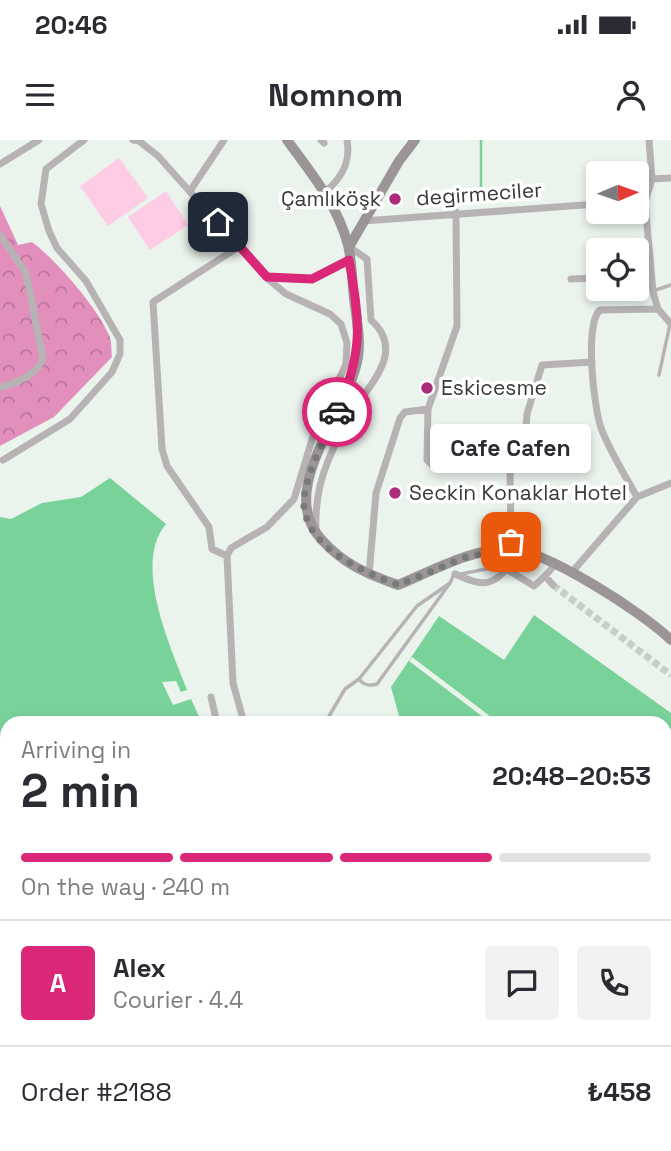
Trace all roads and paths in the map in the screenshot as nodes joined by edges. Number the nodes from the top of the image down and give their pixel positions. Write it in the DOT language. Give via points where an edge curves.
graph roads {
  1 [pos="39,140"];
  2 [pos="82,140"];
  3 [pos="133,140"];
  4 [pos="224,140"];
  5 [pos="287,140"];
  6 [pos="347,140"];
  7 [pos="415,140"];
  8 [pos="649,140"];
  9 [pos="0,164"];
  10 [pos="671,178"];
  11 [pos="652,179"];
  12 [pos="649,185"];
  13 [pos="190,191"];
  14 [pos="325,192"];
  15 [pos="586,205"];
  16 [pos="456,212"];
  17 [pos="362,221"];
  18 [pos="644,224"];
  19 [pos="0,235"];
  20 [pos="240,246"];
  21 [pos="349,247"];
  22 [pos="349,260"];
  23 [pos="650,262"];
  24 [pos="267,277"];
  25 [pos="586,278"];
  26 [pos="571,279"];
  27 [pos="671,285"];
  28 [pos="653,292"];
  29 [pos="658,309"];
  30 [pos="671,324"];
  31 [pos="592,362"];
  32 [pos="659,376"];
  33 [pos="0,387"];
  34 [pos="428,409"];
  35 [pos="3,460"];
  36 [pos="510,465"];
  37 [pos="671,483"];
  38 [pos="637,498"];
  39 [pos="316,533"];
  40 [pos="512,549"];
  41 [pos="228,556"];
  42 [pos="553,567"];
  43 [pos="453,571"];
  44 [pos="573,571"];
  45 [pos="369,575"];
  46 [pos="545,576"];
  47 [pos="450,583"];
  48 [pos="553,585"];
  49 [pos="671,640"];
  50 [pos="359,679"];
  51 [pos="211,697"];
  52 [pos="215,716"];
  53 [pos="242,716"];
  54 [pos="329,716"];
  1 -- 9 [label="street"];
  2 -- 35 [label="street" via="46,169 41,204 57,248 86,281 120,340 120,355 112,372 69,419"];
  3 -- 13 [label="street" via="158,156"];
  4 -- 13 [label="street"];
  5 -- 14 [label="main road"];
  6 -- 14 [label="street" via="344,169"];
  7 -- 17 [label="main road"];
  8 -- 11 [label="street"];
  10 -- 11 [label="street"];
  11 -- 12 [label="street"];
  13 -- 20 [label="street"];
  14 -- 21 [label="main road"];
  15 -- 16 [label="street, degirmeciler"];
  16 -- 17 [label="street, degirmeciler"];
  16 -- 34 [label="street" via="457,326"];
  17 -- 21 [label="main road"];
  18 -- 23 [label="street"];
  19 -- 33 [label="street" via="26,272 43,358 38,368"];
  20 -- 24 [label="street"];
  20 -- 41 [label="street" via="153,302 162,449 167,466 209,527 212,549"];
  21 -- 22 [label="main road"];
  21 -- 39 [label="street" via="367,259 370,320 383,333 385,350 380,374 350,416 328,462 316,506"];
  22 -- 24 [label="street" via="312,279"];
  22 -- 39 [label="main road" via="358,357 310,474 304,508"];
  23 -- 28 [label="street"];
  24 -- 41 [label="street" via="286,294 330,314 341,324 347,343 346,364 314,432 294,499 276,520 231,548"];
  25 -- 26 [label="street"];
  27 -- 28 [label="lane"];
  28 -- 29 [label="street"];
  29 -- 30 [label="street"];
  29 -- 31 [label="street" via="596,313"];
  30 -- 32 [label="lane"];
  31 -- 36 [label="street" via="542,365 527,414 525,441 506,452 503,460"];
  31 -- 38 [label="street" via="602,430"];
  34 -- 36 [label="street" via="430,467"];
  34 -- 45 [label="street" via="405,412 400,418 376,493"];
  36 -- 40 [label="street"];
  37 -- 38 [label="street"];
  38 -- 44 [label="street"];
  39 -- 45 [label="main road" via="337,556"];
  40 -- 43 [label="main road" via="466,557"];
  40 -- 43 [label="lane" via="512,555 496,567"];
  40 -- 44 [label="main road"];
  41 -- 53 [label="street" via="233,683"];
  42 -- 46 [label="street"];
  43 -- 45 [label="main road" via="398,585"];
  43 -- 46 [label="street" via="475,584 497,580 506,569 534,586"];
  43 -- 47 [label="lane"];
  44 -- 49 [label="main road"];
  46 -- 48 [label="street"];
  47 -- 50 [label="lane" via="417,606"];
  47 -- 50 [label="lane" via="377,684 370,686"];
  50 -- 54 [label="lane" via="345,689"];
  51 -- 52 [label="street"];
}
